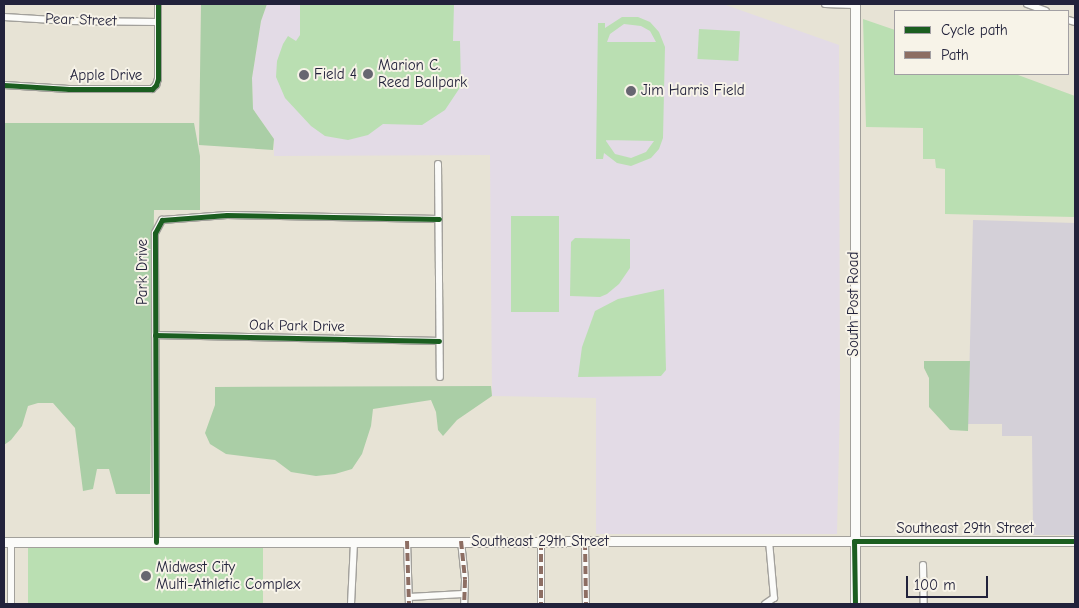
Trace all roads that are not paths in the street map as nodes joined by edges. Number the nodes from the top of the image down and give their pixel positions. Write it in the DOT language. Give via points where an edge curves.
graph roads {
  1 [pos="158,4"];
  2 [pos="825,4"];
  3 [pos="1027,4"];
  4 [pos="855,5"];
  5 [pos="1043,10"];
  6 [pos="4,17"];
  7 [pos="158,22"];
  8 [pos="4,85"];
  9 [pos="438,164"];
  10 [pos="439,219"];
  11 [pos="155,335"];
  12 [pos="439,341"];
  13 [pos="440,378"];
  14 [pos="461,541"];
  15 [pos="770,541"];
  16 [pos="854,541"];
  17 [pos="1075,541"];
  18 [pos="8,542"];
  19 [pos="156,542"];
  20 [pos="354,542"];
  21 [pos="407,542"];
  22 [pos="541,542"];
  23 [pos="585,542"];
  24 [pos="923,565"];
  25 [pos="463,594"];
  26 [pos="409,597"];
  27 [pos="11,604"];
  28 [pos="351,604"];
  29 [pos="409,604"];
  30 [pos="464,604"];
  31 [pos="542,604"];
  32 [pos="586,604"];
  33 [pos="765,604"];
  34 [pos="855,604"];
  35 [pos="924,604"];
  1 -- 7 [label="street, Apple Drive"];
  2 -- 4 [label="street"];
  3 -- 5 [label="street"];
  4 -- 16 [label="main road, South Post Road"];
  6 -- 7 [label="street, Pear Street"];
  7 -- 8 [label="street, Apple Drive" via="158,79 152,88 69,89"];
  9 -- 10 [label="street"];
  10 -- 11 [label="street, Park Drive" via="228,215 162,220 155,233"];
  10 -- 12 [label="street"];
  11 -- 12 [label="street, Oak Park Drive"];
  11 -- 19 [label="street, Park Drive"];
  12 -- 13 [label="street"];
  14 -- 21 [label="main road, Southeast 29th Street"];
  14 -- 22 [label="main road, Southeast 29th Street"];
  14 -- 25 [label="street" via="465,580"];
  15 -- 16 [label="main road, Southeast 29th Street"];
  15 -- 23 [label="main road, Southeast 29th Street"];
  15 -- 33 [label="street" via="774,598"];
  16 -- 17 [label="main road, Southeast 29th Street"];
  16 -- 34 [label="main road, South Post Road"];
  18 -- 19 [label="main road, Southeast 29th Street"];
  18 -- 27 [label="street"];
  19 -- 20 [label="main road, Southeast 29th Street"];
  20 -- 21 [label="main road, Southeast 29th Street"];
  20 -- 28 [label="street"];
  21 -- 26 [label="street"];
  22 -- 23 [label="main road, Southeast 29th Street"];
  22 -- 31 [label="street"];
  23 -- 32 [label="street"];
  24 -- 35 [label="street"];
  25 -- 26 [label="street"];
  25 -- 30 [label="street"];
  26 -- 29 [label="street"];
}
